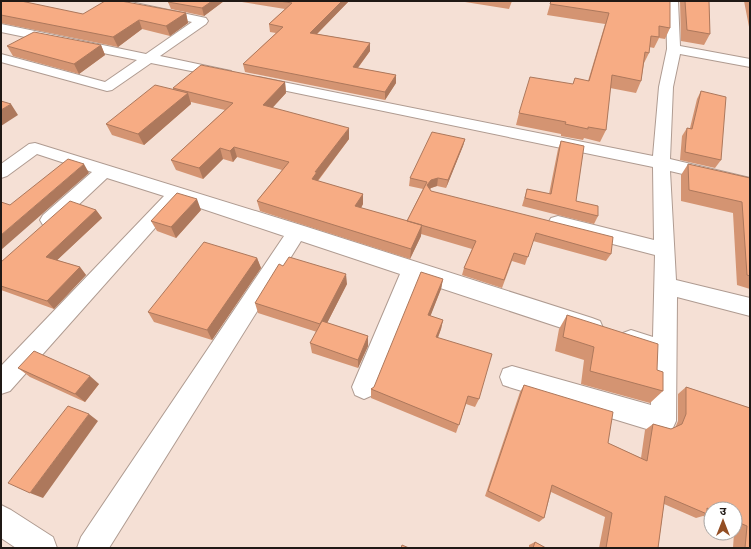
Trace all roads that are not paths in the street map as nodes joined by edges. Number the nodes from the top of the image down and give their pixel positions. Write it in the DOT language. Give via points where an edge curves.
graph roads {
  1 [pos="110,1"];
  2 [pos="672,1"];
  3 [pos="1,28"];
  4 [pos="674,49"];
  5 [pos="1,58"];
  6 [pos="151,58"];
  7 [pos="750,63"];
  8 [pos="661,163"];
  9 [pos="104,171"];
  10 [pos="1,172"];
  11 [pos="750,184"];
  12 [pos="178,193"];
  13 [pos="543,220"];
  14 [pos="297,231"];
  15 [pos="36,232"];
  16 [pos="665,250"];
  17 [pos="413,270"];
  18 [pos="666,286"];
  19 [pos="750,307"];
  20 [pos="664,351"];
  21 [pos="512,377"];
  22 [pos="1,383"];
  23 [pos="364,387"];
  24 [pos="1,520"];
  25 [pos="42,548"];
  26 [pos="92,548"];
  1 -- 6 [label="street" via="202,21"];
  2 -- 4 [label="street"];
  3 -- 6 [label="street"];
  4 -- 7 [label="street"];
  4 -- 8 [label="street" via="666,87"];
  5 -- 6 [label="street" via="107,87"];
  6 -- 8 [label="street"];
  8 -- 11 [label="street"];
  8 -- 16 [label="street"];
  9 -- 10 [label="street" via="35,148"];
  9 -- 12 [label="street"];
  9 -- 15 [label="street"];
  12 -- 14 [label="street"];
  12 -- 22 [label="street"];
  13 -- 16 [label="street"];
  14 -- 17 [label="street"];
  14 -- 26 [label="street"];
  16 -- 18 [label="street"];
  17 -- 20 [label="street"];
  17 -- 23 [label="street"];
  18 -- 19 [label="street"];
  18 -- 20 [label="street"];
  20 -- 21 [label="street" via="663,421"];
  24 -- 25 [label="street"];
}
